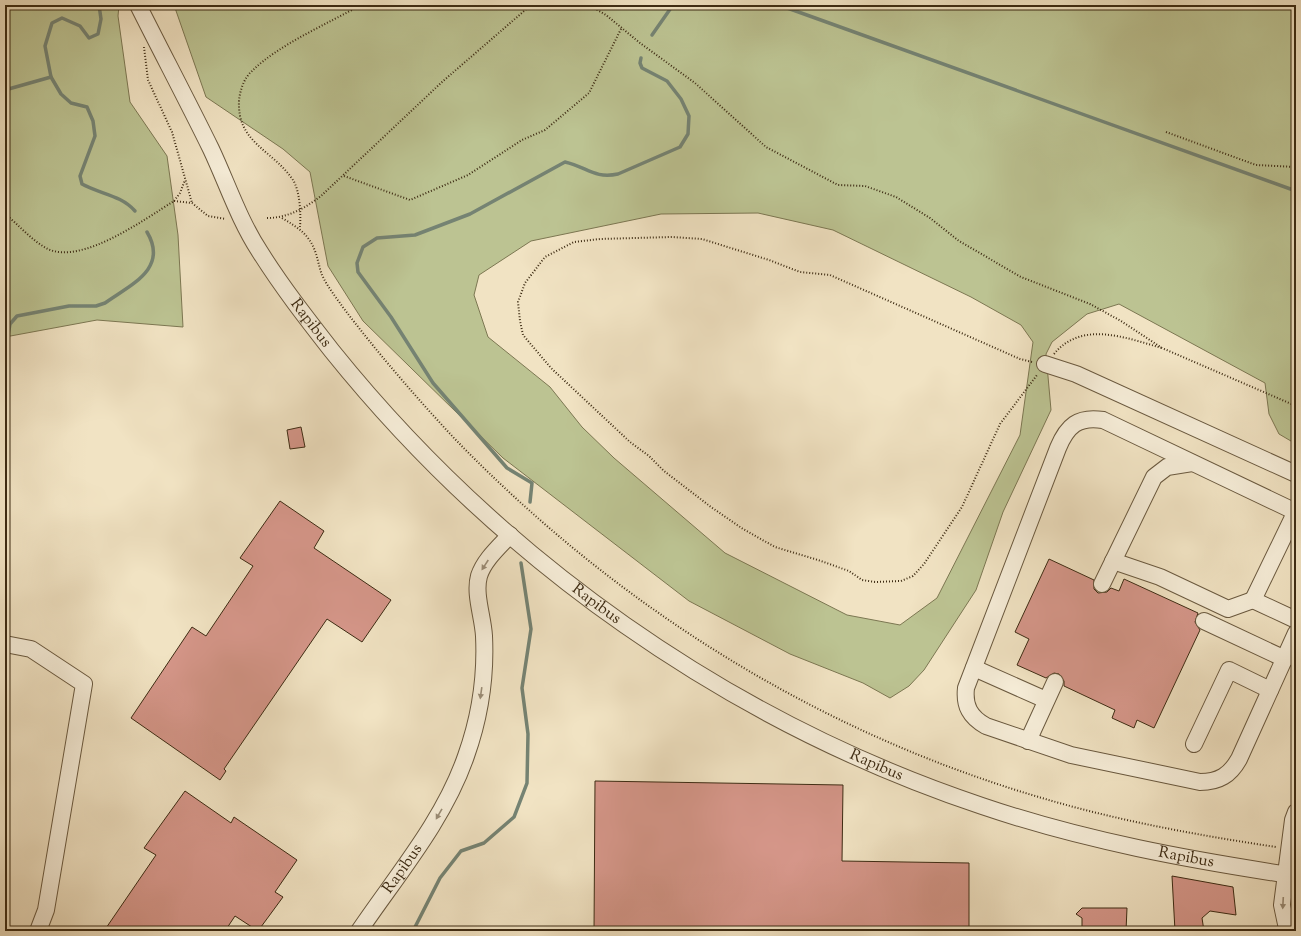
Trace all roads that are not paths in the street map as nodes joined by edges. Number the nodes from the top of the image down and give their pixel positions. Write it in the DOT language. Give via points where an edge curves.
graph roads {
  1 [pos="138,5"];
  2 [pos="1045,364"];
  3 [pos="1193,463"];
  4 [pos="1296,474"];
  5 [pos="1296,512"];
  6 [pos="510,535"];
  7 [pos="1113,561"];
  8 [pos="1102,584"];
  9 [pos="1253,600"];
  10 [pos="1296,620"];
  11 [pos="1204,621"];
  12 [pos="1296,633"];
  13 [pos="5,644"];
  14 [pos="1285,658"];
  15 [pos="974,668"];
  16 [pos="1055,682"];
  17 [pos="1270,690"];
  18 [pos="1046,700"];
  19 [pos="1028,741"];
  20 [pos="1194,744"];
  21 [pos="1296,812"];
  22 [pos="1291,876"];
  23 [pos="38,931"];
  24 [pos="359,931"];
  25 [pos="1291,931"];
  1 -- 6 [label="lane, Rapibus" via="210,147 246,229 278,279 338,358 391,420 461,491"];
  2 -- 4 [label="lane" via="1076,374"];
  3 -- 5 [label="lane"];
  3 -- 7 [label="lane" via="1167,467 1154,477"];
  3 -- 15 [label="lane" via="1103,420 1084,420 1068,429 1058,448"];
  5 -- 9 [label="lane"];
  6 -- 22 [label="lane, Rapibus" via="574,587 614,626 790,724 862,759 947,794 1020,818 1116,844 1197,861"];
  6 -- 24 [label="lane, Rapibus, one-way" via="489,558 478,578 484,634 483,675 475,725 462,767 436,820"];
  7 -- 8 [label="lane"];
  7 -- 9 [label="lane" via="1160,577 1228,609"];
  9 -- 10 [label="lane"];
  11 -- 14 [label="lane"];
  12 -- 14 [label="lane"];
  13 -- 23 [label="lane" via="31,649 84,684 46,910"];
  14 -- 17 [label="lane"];
  15 -- 18 [label="lane"];
  15 -- 19 [label="lane" via="965,698 966,707 971,714 986,726"];
  16 -- 18 [label="lane"];
  17 -- 19 [label="lane" via="1235,767 1224,777 1213,781 1200,782 1071,755"];
  17 -- 20 [label="lane" via="1229,670"];
  18 -- 19 [label="lane"];
  21 -- 22 [label="lane" via="1293,820"];
  22 -- 25 [label="lane, one-way" via="1282,911"];
}
